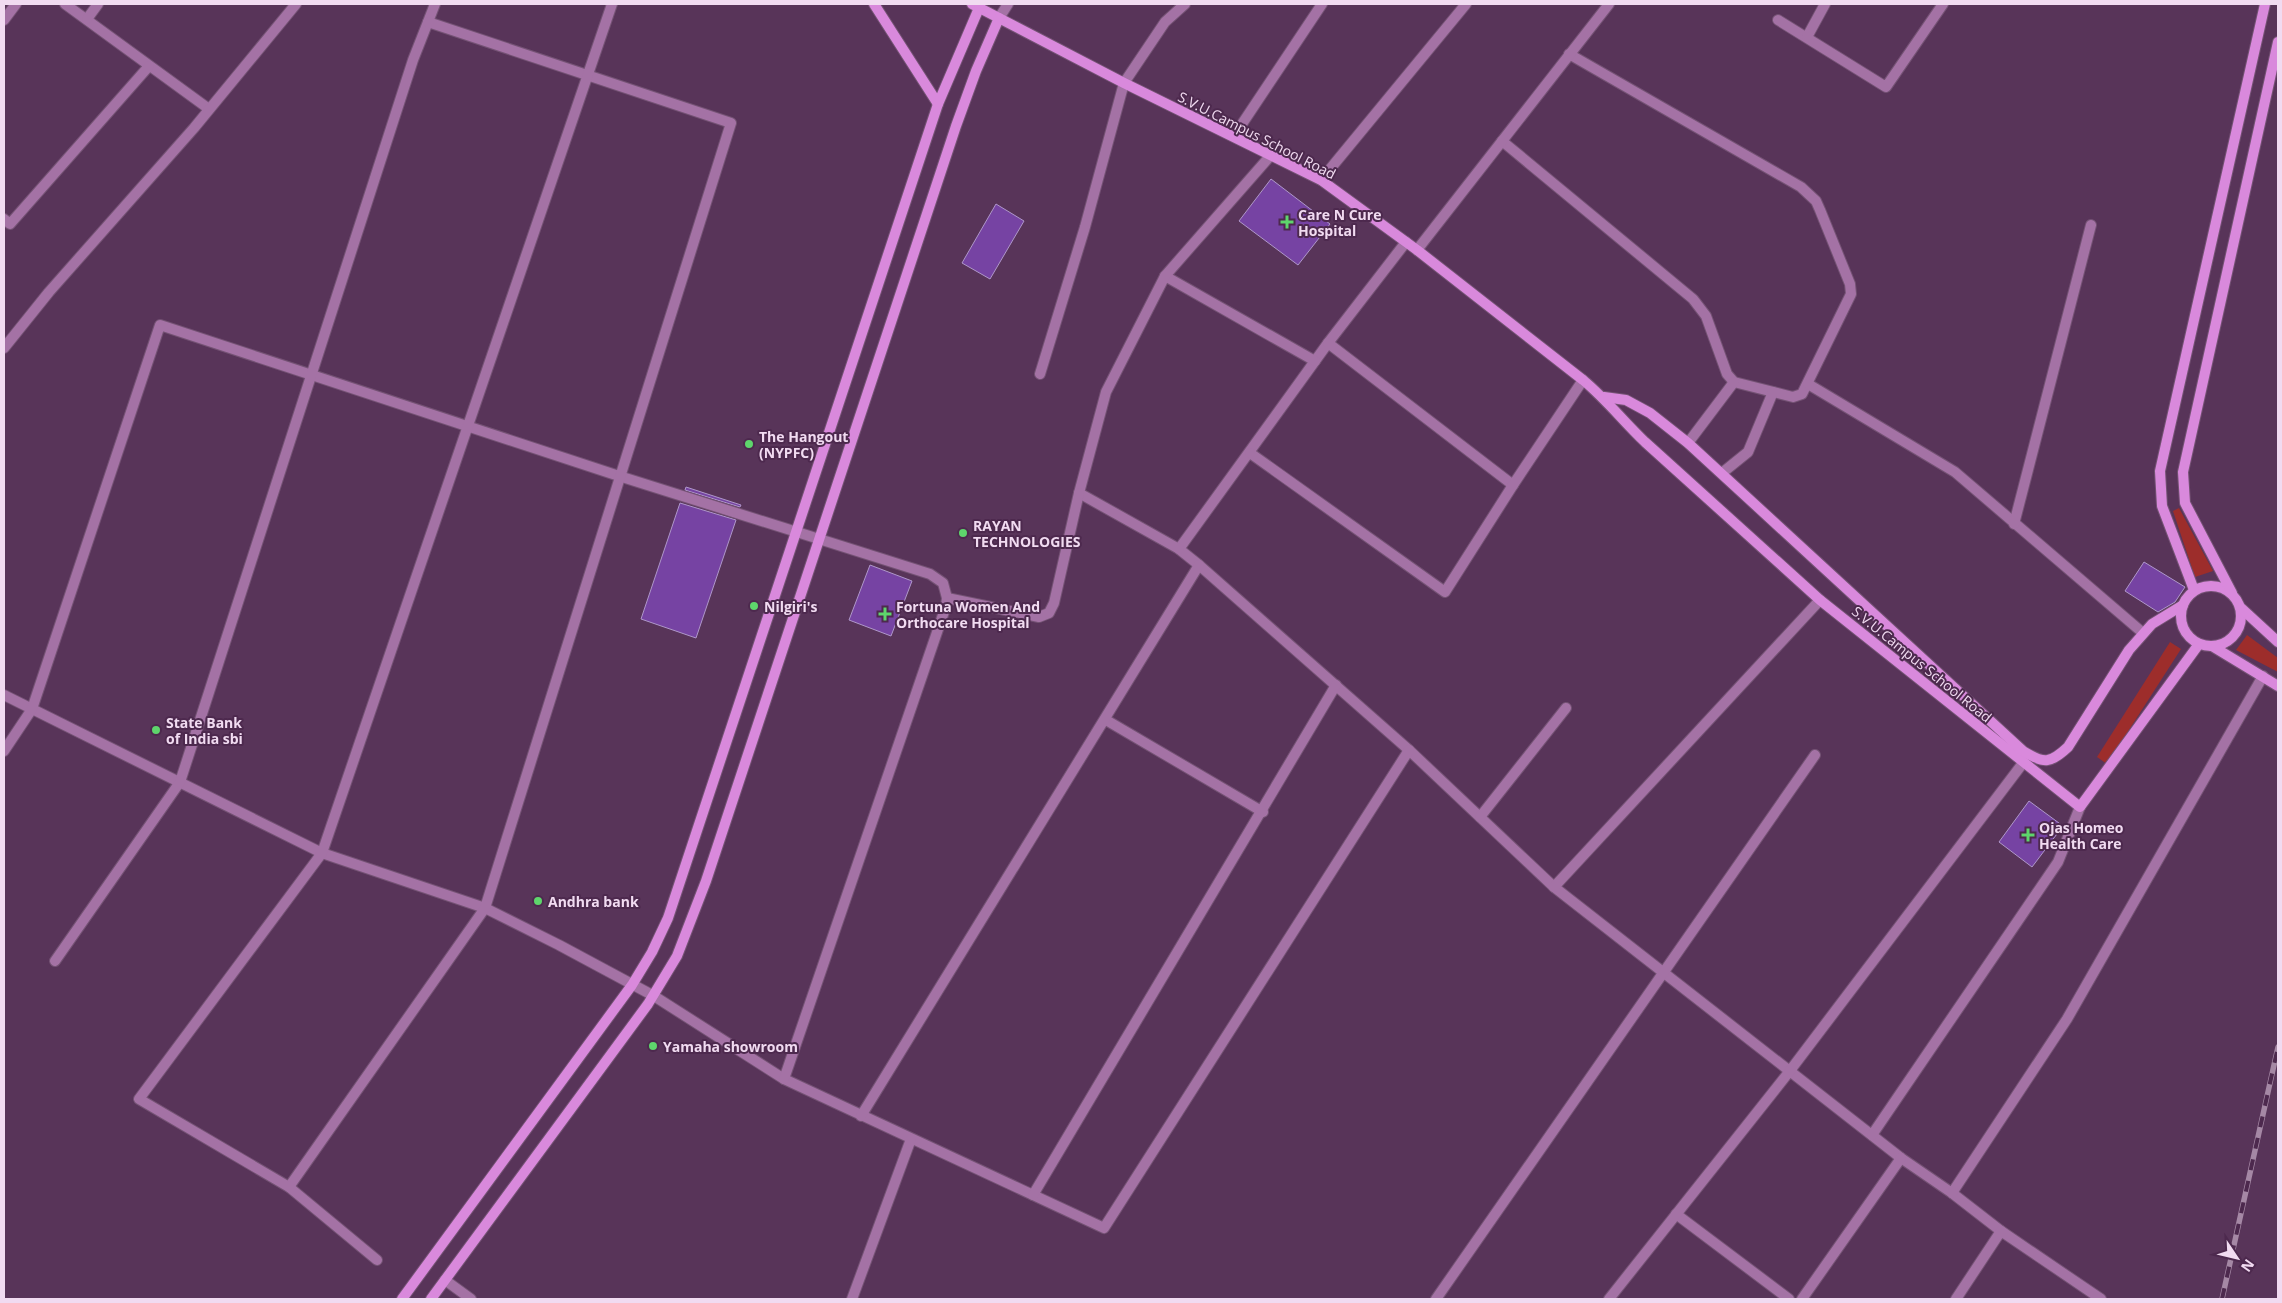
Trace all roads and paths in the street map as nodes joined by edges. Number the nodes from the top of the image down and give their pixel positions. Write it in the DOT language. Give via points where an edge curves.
graph roads {
  1 [pos="16,4"];
  2 [pos="65,4"];
  3 [pos="98,4"];
  4 [pos="296,4"];
  5 [pos="435,4"];
  6 [pos="612,4"];
  7 [pos="874,4"];
  8 [pos="1008,4"];
  9 [pos="1185,4"];
  10 [pos="1322,4"];
  11 [pos="1466,4"];
  12 [pos="1608,4"];
  13 [pos="1825,4"];
  14 [pos="1943,4"];
  15 [pos="2265,4"];
  16 [pos="975,6"];
  17 [pos="999,18"];
  18 [pos="87,19"];
  19 [pos="4,20"];
  20 [pos="1778,20"];
  21 [pos="428,22"];
  22 [pos="1807,38"];
  23 [pos="2278,42"];
  24 [pos="1570,54"];
  25 [pos="150,66"];
  26 [pos="588,75"];
  27 [pos="1124,84"];
  28 [pos="938,104"];
  29 [pos="209,109"];
  30 [pos="1234,136"];
  31 [pos="1502,141"];
  32 [pos="1271,155"];
  33 [pos="1320,180"];
  34 [pos="4,220"];
  35 [pos="2091,226"];
  36 [pos="1406,242"];
  37 [pos="1417,250"];
  38 [pos="1165,276"];
  39 [pos="1328,342"];
  40 [pos="4,348"];
  41 [pos="1315,361"];
  42 [pos="311,374"];
  43 [pos="1040,374"];
  44 [pos="1583,380"];
  45 [pos="1734,382"];
  46 [pos="1808,384"];
  47 [pos="1773,392"];
  48 [pos="1604,397"];
  49 [pos="468,427"];
  50 [pos="1688,442"];
  51 [pos="1250,453"];
  52 [pos="1722,473"];
  53 [pos="619,476"];
  54 [pos="1513,485"];
  55 [pos="1079,493"];
  56 [pos="2014,524"];
  57 [pos="797,532"];
  58 [pos="820,539"];
  59 [pos="1179,550"];
  60 [pos="1199,565"];
  61 [pos="2194,590"];
  62 [pos="2232,593"];
  63 [pos="947,598"];
  64 [pos="1820,600"];
  65 [pos="2183,605"];
  66 [pos="2241,608"];
  67 [pos="2143,633"];
  68 [pos="2278,642"];
  69 [pos="2198,644"];
  70 [pos="2212,646"];
  71 [pos="2263,676"];
  72 [pos="1336,685"];
  73 [pos="2278,686"];
  74 [pos="4,695"];
  75 [pos="1566,708"];
  76 [pos="32,709"];
  77 [pos="1106,720"];
  78 [pos="1409,750"];
  79 [pos="4,751"];
  80 [pos="1815,755"];
  81 [pos="2023,763"];
  82 [pos="180,782"];
  83 [pos="2080,808"];
  84 [pos="1263,812"];
  85 [pos="1480,817"];
  86 [pos="322,853"];
  87 [pos="1554,886"];
  88 [pos="485,908"];
  89 [pos="56,961"];
  90 [pos="1663,973"];
  91 [pos="632,986"];
  92 [pos="654,996"];
  93 [pos="1789,1072"];
  94 [pos="784,1079"];
  95 [pos="861,1116"];
  96 [pos="1872,1135"];
  97 [pos="911,1139"];
  98 [pos="1901,1158"];
  99 [pos="289,1187"];
  100 [pos="1952,1193"];
  101 [pos="1033,1195"];
  102 [pos="1676,1214"];
  103 [pos="2001,1231"];
  104 [pos="377,1260"];
  105 [pos="445,1280"];
  106 [pos="402,1299"];
  107 [pos="431,1299"];
  108 [pos="472,1299"];
  109 [pos="852,1299"];
  110 [pos="1436,1299"];
  111 [pos="1609,1299"];
  112 [pos="1789,1299"];
  113 [pos="1802,1299"];
  114 [pos="1956,1299"];
  115 [pos="2100,1299"];
  1 -- 19 [label="street"];
  2 -- 18 [label="street"];
  3 -- 18 [label="street"];
  4 -- 29 [label="street"];
  5 -- 21 [label="street"];
  6 -- 26 [label="street"];
  7 -- 28 [label="street"];
  8 -- 17 [label="street"];
  9 -- 27 [label="street" via="1165,22"];
  10 -- 30 [label="street"];
  11 -- 33 [label="street"];
  12 -- 24 [label="street"];
  13 -- 22 [label="street"];
  14 -- 22 [label="street" via="1886,87"];
  15 -- 61 [label="street" via="2160,471 2162,506"];
  16 -- 17 [label="street, S.V.U.Campus School Road"];
  16 -- 28 [label="street"];
  17 -- 27 [label="street, S.V.U.Campus School Road"];
  17 -- 58 [label="street" via="956,126"];
  18 -- 25 [label="street"];
  20 -- 22 [label="street"];
  21 -- 26 [label="street"];
  21 -- 42 [label="street"];
  23 -- 62 [label="street" via="2183,472 2185,503"];
  24 -- 31 [label="street"];
  24 -- 46 [label="street" via="1801,187 1816,201 1852,294"];
  25 -- 29 [label="street"];
  25 -- 34 [label="street" via="10,224"];
  26 -- 49 [label="street"];
  26 -- 53 [label="street" via="731,123"];
  27 -- 30 [label="street, S.V.U.Campus School Road"];
  27 -- 43 [label="street"];
  28 -- 57 [label="street"];
  29 -- 40 [label="street"];
  30 -- 32 [label="street, S.V.U.Campus School Road"];
  31 -- 37 [label="street"];
  31 -- 45 [label="street" via="1693,299 1706,316 1727,374"];
  32 -- 33 [label="street, S.V.U.Campus School Road"];
  32 -- 38 [label="street"];
  33 -- 36 [label="street, S.V.U.Campus School Road"];
  35 -- 56 [label="street"];
  36 -- 37 [label="street, S.V.U.Campus School Road"];
  36 -- 39 [label="street"];
  37 -- 44 [label="street, S.V.U.Campus School Road"];
  38 -- 41 [label="street"];
  38 -- 55 [label="street" via="1106,392"];
  39 -- 41 [label="street"];
  39 -- 54 [label="street"];
  41 -- 51 [label="street"];
  42 -- 49 [label="street"];
  42 -- 76 [label="street" via="160,325"];
  42 -- 82 [label="street"];
  44 -- 48 [label="street, S.V.U.Campus School Road"];
  44 -- 54 [label="street"];
  45 -- 47 [label="street"];
  45 -- 50 [label="street"];
  46 -- 47 [label="street" via="1798,396"];
  46 -- 56 [label="street" via="1955,472"];
  47 -- 52 [label="street" via="1748,452"];
  48 -- 50 [label="street, S.V.U.Campus School Road" via="1626,400 1650,413"];
  48 -- 64 [label="street, S.V.U.Campus School Road" via="1645,442"];
  49 -- 53 [label="street"];
  49 -- 86 [label="street"];
  50 -- 52 [label="street, S.V.U.Campus School Road"];
  51 -- 54 [label="street" via="1446,592"];
  51 -- 59 [label="street"];
  52 -- 67 [label="street, S.V.U.Campus School Road" via="2023,751 2039,761 2056,759 2068,747"];
  53 -- 57 [label="street"];
  53 -- 88 [label="street"];
  55 -- 59 [label="street"];
  55 -- 63 [label="street" via="1054,603 1048,613 1039,617"];
  56 -- 67 [label="street"];
  57 -- 58 [label="street"];
  57 -- 91 [label="street" via="668,918"];
  58 -- 63 [label="street" via="930,574 943,583"];
  58 -- 92 [label="street" via="690,927"];
  59 -- 60 [label="street"];
  60 -- 72 [label="street"];
  60 -- 77 [label="street"];
  61 -- 62 [label="street" via="2213,585"];
  61 -- 65 [label="street"];
  62 -- 66 [label="street"];
  63 -- 94 [label="street"];
  64 -- 81 [label="street, S.V.U.Campus School Road"];
  64 -- 87 [label="street"];
  65 -- 67 [label="street, S.V.U.Campus School Road"];
  65 -- 69 [label="street" via="2182,623 2191,639"];
  66 -- 68 [label="street"];
  66 -- 70 [label="street" via="2240,626 2235,634 2229,640"];
  69 -- 70 [label="street"];
  69 -- 83 [label="street"];
  70 -- 71 [label="street"];
  71 -- 73 [label="street"];
  71 -- 100 [label="street" via="2067,1019"];
  72 -- 78 [label="street"];
  72 -- 84 [label="street"];
  74 -- 76 [label="street"];
  75 -- 85 [label="street"];
  76 -- 79 [label="street"];
  76 -- 82 [label="street"];
  77 -- 84 [label="street"];
  77 -- 95 [label="street"];
  78 -- 85 [label="street"];
  78 -- 101 [label="street" via="1104,1228"];
  80 -- 90 [label="street"];
  81 -- 83 [label="street, S.V.U.Campus School Road"];
  81 -- 93 [label="street"];
  82 -- 86 [label="street"];
  82 -- 89 [label="street"];
  83 -- 96 [label="street" via="2058,862"];
  84 -- 101 [label="street"];
  85 -- 87 [label="street"];
  86 -- 88 [label="street"];
  86 -- 99 [label="street" via="139,1099"];
  87 -- 90 [label="street"];
  88 -- 91 [label="street"];
  88 -- 99 [label="street"];
  90 -- 93 [label="street"];
  90 -- 110 [label="street"];
  91 -- 92 [label="street"];
  91 -- 106 [label="street"];
  92 -- 94 [label="street"];
  92 -- 105 [label="street"];
  93 -- 96 [label="street"];
  93 -- 102 [label="street"];
  94 -- 95 [label="street"];
  95 -- 97 [label="street"];
  96 -- 98 [label="street"];
  97 -- 101 [label="street"];
  97 -- 109 [label="street"];
  98 -- 100 [label="street"];
  98 -- 113 [label="street"];
  99 -- 104 [label="street"];
  100 -- 103 [label="street"];
  102 -- 111 [label="street"];
  102 -- 112 [label="street"];
  103 -- 114 [label="street"];
  103 -- 115 [label="street"];
  105 -- 107 [label="street"];
  105 -- 108 [label="street"];
}
